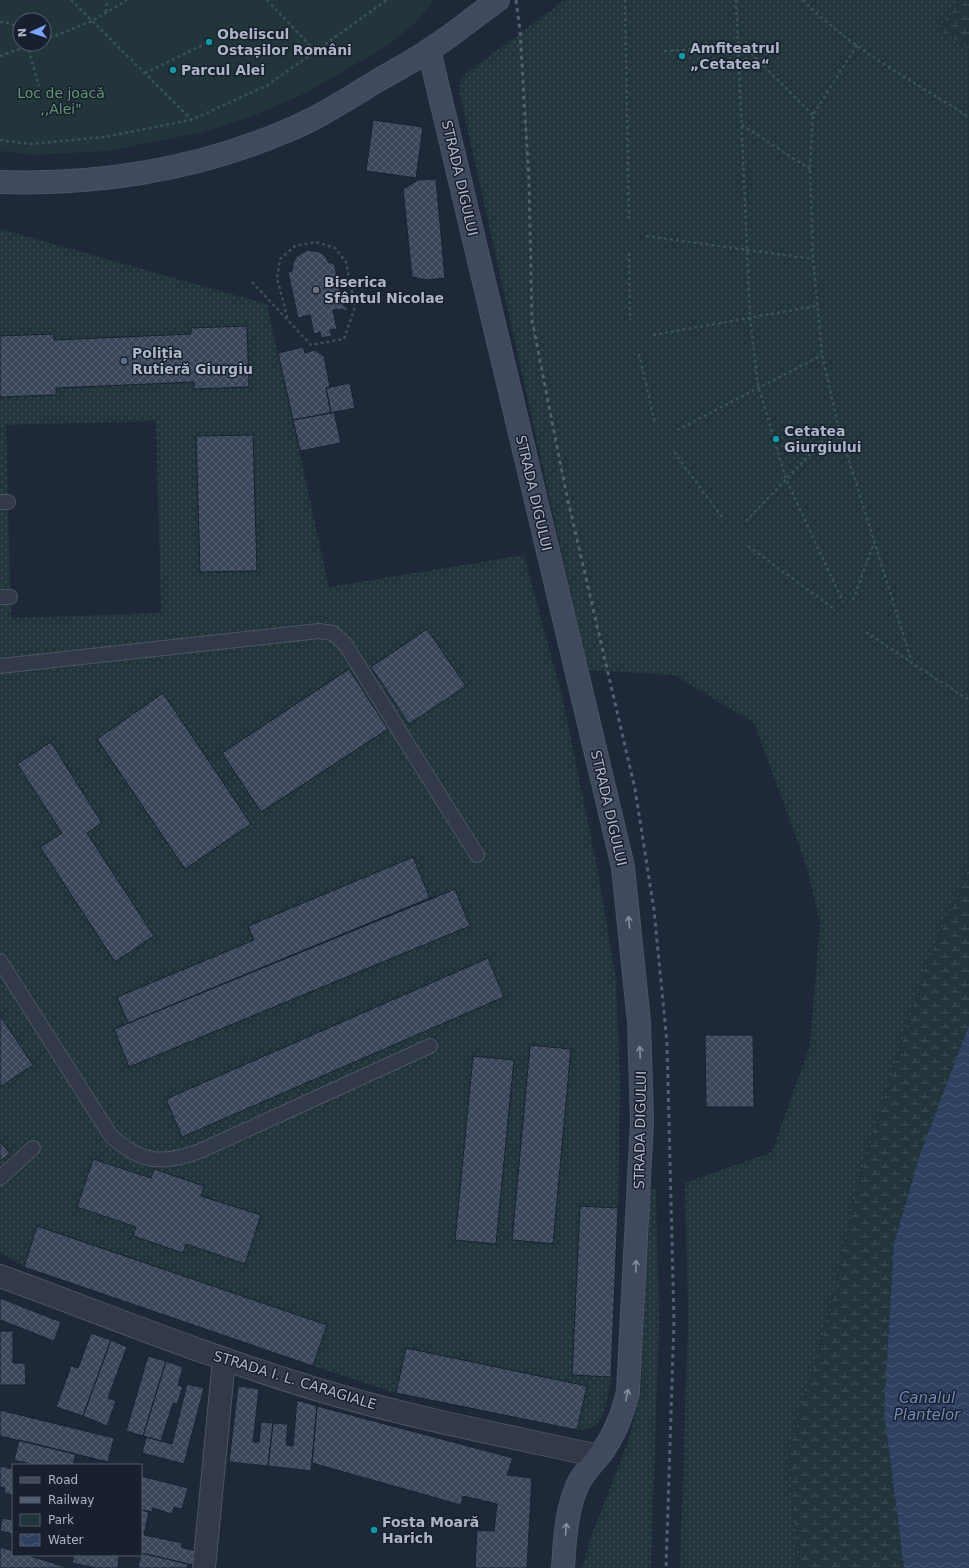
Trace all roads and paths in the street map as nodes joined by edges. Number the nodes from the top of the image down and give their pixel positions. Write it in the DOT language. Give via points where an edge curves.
graph roads {
  1 [pos="71,0"];
  2 [pos="108,0"];
  3 [pos="127,0"];
  4 [pos="267,0"];
  5 [pos="387,0"];
  6 [pos="625,0"];
  7 [pos="736,0"];
  8 [pos="803,0"];
  9 [pos="493,1"];
  10 [pos="106,13"];
  11 [pos="92,21"];
  12 [pos="0,22"];
  13 [pos="12,24"];
  14 [pos="52,37"];
  15 [pos="209,42"];
  16 [pos="857,45"];
  17 [pos="739,48"];
  18 [pos="429,50"];
  19 [pos="12,51"];
  20 [pos="664,51"];
  21 [pos="30,52"];
  22 [pos="316,52"];
  23 [pos="0,56"];
  24 [pos="145,73"];
  25 [pos="39,86"];
  26 [pos="813,115"];
  27 [pos="969,117"];
  28 [pos="191,120"];
  29 [pos="742,124"];
  30 [pos="0,140"];
  31 [pos="810,170"];
  32 [pos="0,182"];
  33 [pos="629,219"];
  34 [pos="646,236"];
  35 [pos="748,250"];
  36 [pos="629,253"];
  37 [pos="813,259"];
  38 [pos="252,282"];
  39 [pos="816,306"];
  40 [pos="750,317"];
  41 [pos="288,320"];
  42 [pos="630,320"];
  43 [pos="654,335"];
  44 [pos="639,354"];
  45 [pos="822,355"];
  46 [pos="758,386"];
  47 [pos="655,423"];
  48 [pos="838,425"];
  49 [pos="677,430"];
  50 [pos="674,452"];
  51 [pos="786,480"];
  52 [pos="724,520"];
  53 [pos="746,521"];
  54 [pos="874,543"];
  55 [pos="748,546"];
  56 [pos="853,600"];
  57 [pos="843,602"];
  58 [pos="834,608"];
  59 [pos="866,632"];
  60 [pos="912,663"];
  61 [pos="0,666"];
  62 [pos="969,700"];
  63 [pos="477,855"];
  64 [pos="0,961"];
  65 [pos="430,1046"];
  66 [pos="33,1148"];
  67 [pos="0,1178"];
  68 [pos="0,1276"];
  69 [pos="224,1359"];
  70 [pos="598,1456"];
  71 [pos="204,1568"];
  72 [pos="563,1568"];
  1 -- 11 [label="path"];
  2 -- 10 [label="path"];
  3 -- 10 [label="path"];
  4 -- 22 [label="path"];
  5 -- 22 [label="path"];
  6 -- 33 [label="path"];
  7 -- 17 [label="path"];
  8 -- 16 [label="path" via="821,18"];
  9 -- 18 [label="street"];
  10 -- 11 [label="path"];
  11 -- 14 [label="path"];
  11 -- 24 [label="path"];
  12 -- 13 [label="path"];
  15 -- 24 [label="path"];
  16 -- 26 [label="path"];
  16 -- 27 [label="path"];
  17 -- 20 [label="path"];
  17 -- 26 [label="path" via="745,48"];
  17 -- 29 [label="path"];
  18 -- 32 [label="street" via="316,117 285,132 223,154 128,177 76,182"];
  70 -- 18 [label="street, STRADA DIGULUI, one-way" via="614,1432 628,1392 642,1121 639,1022 623,867"];
  19 -- 23 [label="path"];
  21 -- 25 [label="path"];
  22 -- 28 [label="path" via="268,85"];
  24 -- 28 [label="path"];
  26 -- 31 [label="path"];
  28 -- 30 [label="path" via="96,137 31,144"];
  29 -- 31 [label="path"];
  29 -- 35 [label="path"];
  31 -- 37 [label="path"];
  34 -- 35 [label="path"];
  35 -- 37 [label="path"];
  35 -- 40 [label="path"];
  36 -- 42 [label="path"];
  37 -- 39 [label="path"];
  38 -- 41 [label="path"];
  39 -- 40 [label="path"];
  39 -- 45 [label="path"];
  40 -- 43 [label="path"];
  40 -- 46 [label="path"];
  41 -- 41 [label="path" via="311,345 344,339 355,307 346,262 335,248 316,242 295,246 280,260 277,278"];
  44 -- 47 [label="path"];
  45 -- 46 [label="path"];
  45 -- 48 [label="path"];
  46 -- 49 [label="path"];
  46 -- 51 [label="path"];
  48 -- 51 [label="path"];
  48 -- 54 [label="path"];
  50 -- 52 [label="path"];
  51 -- 53 [label="path"];
  51 -- 57 [label="path"];
  54 -- 56 [label="path"];
  54 -- 60 [label="path"];
  55 -- 58 [label="path"];
  59 -- 60 [label="path"];
  60 -- 62 [label="path"];
  61 -- 63 [label="lane" via="319,631 334,633 345,644"];
  64 -- 65 [label="lane" via="111,1136 126,1150 142,1157 159,1160 181,1158 200,1151"];
  66 -- 67 [label="lane"];
  68 -- 69 [label="street, STRADA I. L. CARAGIALE"];
  69 -- 70 [label="street, STRADA I. L. CARAGIALE" via="330,1394"];
  69 -- 71 [label="street"];
  72 -- 70 [label="street, STRADA DIGULUI, one-way" via="567,1521 572,1499 586,1471"];
}
